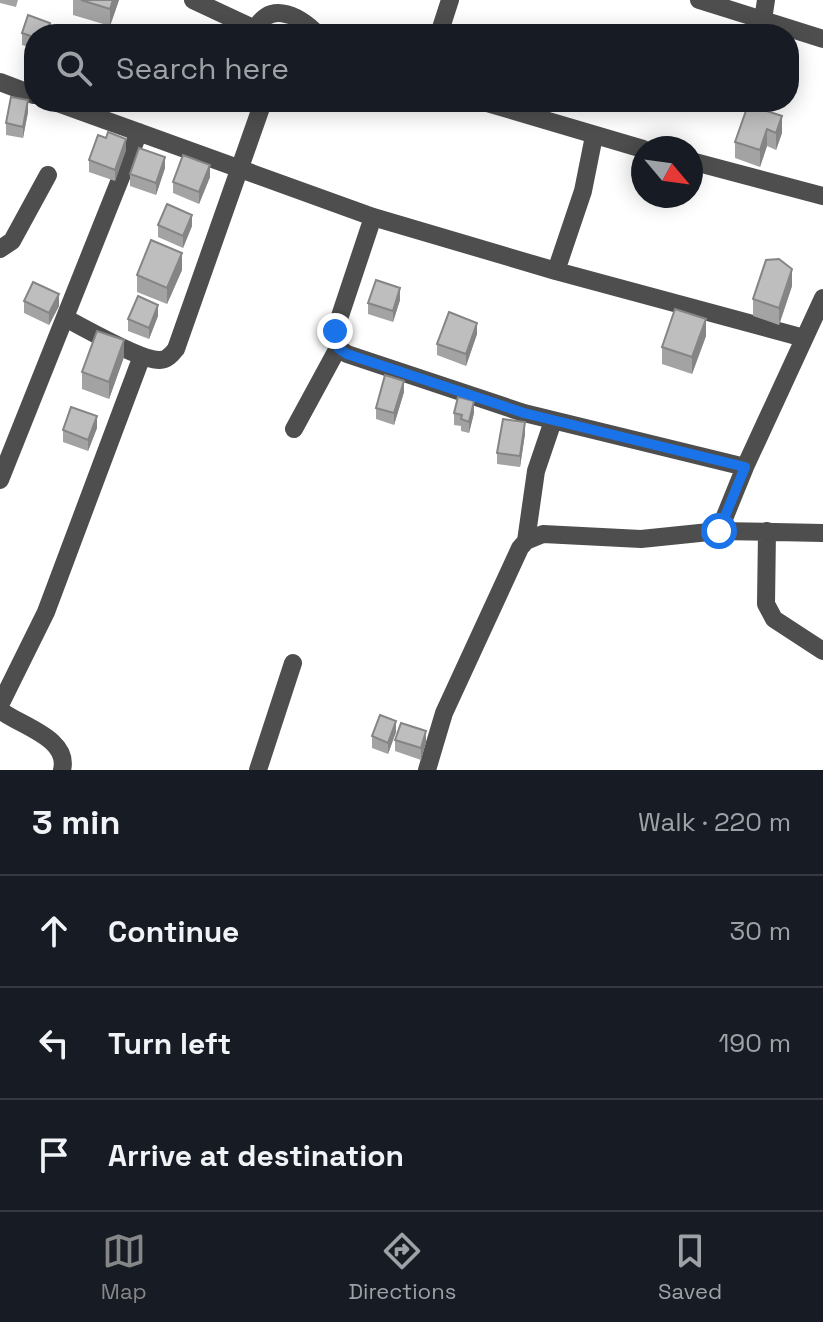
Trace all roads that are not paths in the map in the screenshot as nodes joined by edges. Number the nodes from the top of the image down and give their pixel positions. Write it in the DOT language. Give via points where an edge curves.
graph roads {
  1 [pos="193,0"];
  2 [pos="450,0"];
  3 [pos="699,0"];
  4 [pos="766,0"];
  5 [pos="293,6"];
  6 [pos="763,20"];
  7 [pos="241,24"];
  8 [pos="258,24"];
  9 [pos="309,24"];
  10 [pos="442,24"];
  11 [pos="776,24"];
  12 [pos="799,31"];
  13 [pos="823,39"];
  14 [pos="0,82"];
  15 [pos="24,91"];
  16 [pos="83,112"];
  17 [pos="260,112"];
  18 [pos="516,112"];
  19 [pos="139,132"];
  20 [pos="594,136"];
  21 [pos="631,146"];
  22 [pos="703,164"];
  23 [pos="241,169"];
  24 [pos="48,175"];
  25 [pos="823,196"];
  26 [pos="373,217"];
  27 [pos="0,249"];
  28 [pos="556,271"];
  29 [pos="823,298"];
  30 [pos="65,318"];
  31 [pos="804,338"];
  32 [pos="338,348"];
  33 [pos="142,356"];
  34 [pos="553,421"];
  35 [pos="294,429"];
  36 [pos="745,467"];
  37 [pos="0,480"];
  38 [pos="719,531"];
  39 [pos="767,531"];
  40 [pos="823,533"];
  41 [pos="526,541"];
  42 [pos="823,651"];
  43 [pos="293,663"];
  44 [pos="0,707"];
  45 [pos="62,770"];
  46 [pos="258,770"];
  47 [pos="427,770"];
  1 -- 7 [label="street"];
  2 -- 10 [label="street"];
  3 -- 6 [label="street"];
  4 -- 6 [label="street"];
  5 -- 8 [label="street" via="271,12"];
  5 -- 9 [label="street"];
  6 -- 11 [label="street"];
  12 -- 13 [label="street"];
  14 -- 15 [label="street"];
  16 -- 19 [label="street"];
  17 -- 23 [label="street"];
  18 -- 20 [label="street"];
  19 -- 23 [label="street"];
  19 -- 30 [label="street"];
  20 -- 21 [label="street"];
  20 -- 28 [label="street" via="583,191"];
  22 -- 25 [label="street"];
  23 -- 26 [label="street"];
  23 -- 33 [label="street" via="176,349 160,360"];
  24 -- 27 [label="street" via="12,241"];
  26 -- 28 [label="street"];
  26 -- 32 [label="street" via="335,331"];
  28 -- 31 [label="street"];
  29 -- 31 [label="street"];
  30 -- 33 [label="street"];
  30 -- 37 [label="street"];
  31 -- 36 [label="street"];
  32 -- 34 [label="street"];
  32 -- 35 [label="street"];
  33 -- 44 [label="street" via="46,612"];
  34 -- 36 [label="street"];
  34 -- 41 [label="street" via="536,471"];
  36 -- 38 [label="street"];
  38 -- 39 [label="street"];
  38 -- 41 [label="street" via="641,539 543,534"];
  39 -- 40 [label="street"];
  39 -- 42 [label="street" via="769,612"];
  41 -- 47 [label="street" via="468,656"];
  43 -- 46 [label="street"];
  44 -- 45 [label="street" via="59,748"];
}
